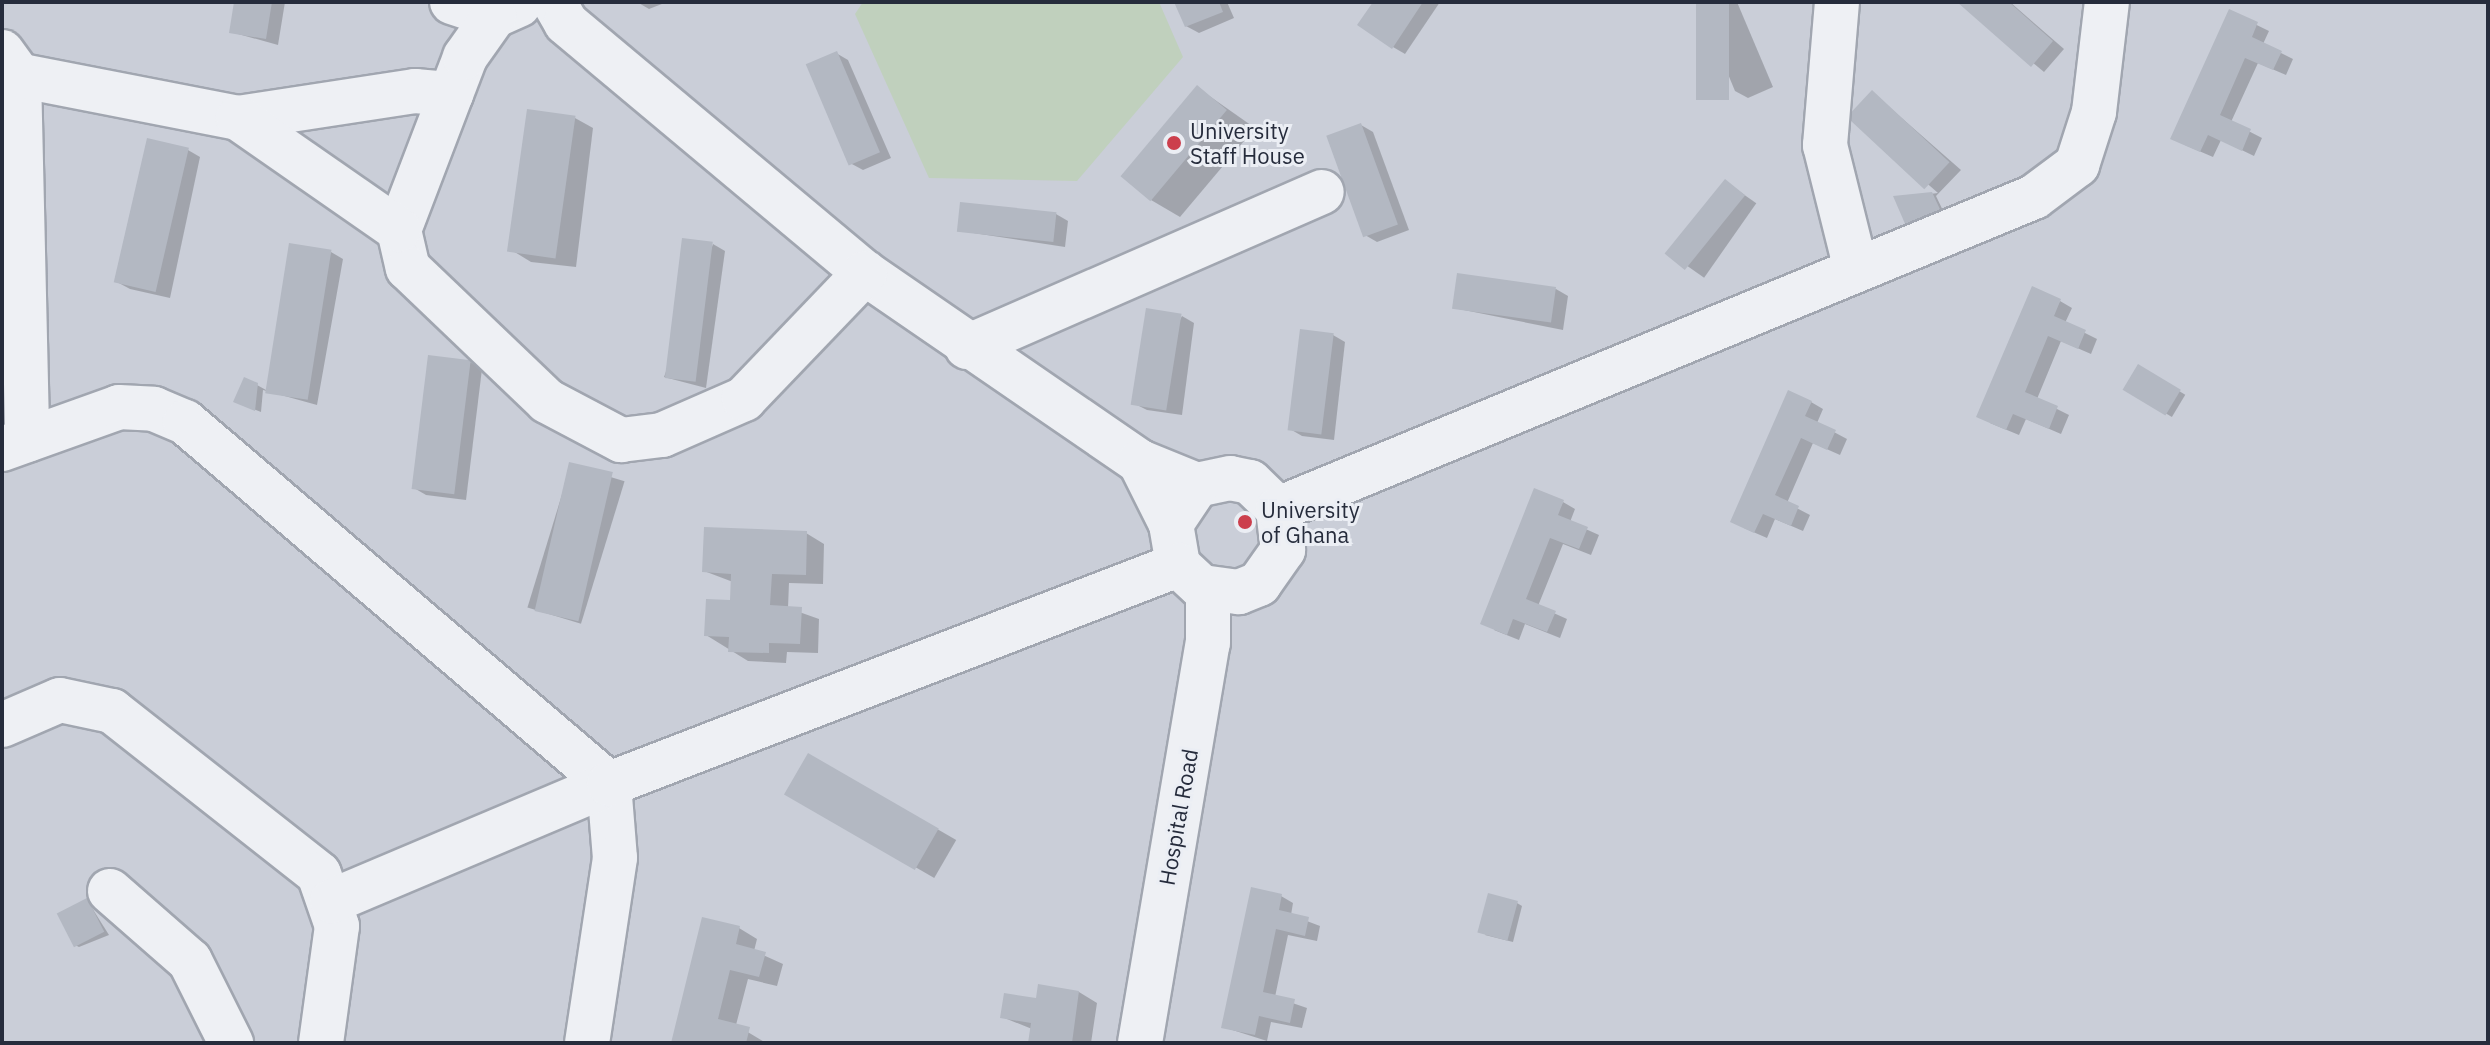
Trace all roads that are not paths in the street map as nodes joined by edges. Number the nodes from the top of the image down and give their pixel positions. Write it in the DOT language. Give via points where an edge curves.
graph roads {
  1 [pos="452,2"];
  2 [pos="1837,2"];
  3 [pos="2107,2"];
  4 [pos="530,10"];
  5 [pos="8,66"];
  6 [pos="451,94"];
  7 [pos="238,118"];
  8 [pos="1322,192"];
  9 [pos="399,230"];
  10 [pos="1856,269"];
  11 [pos="865,273"];
  12 [pos="967,347"];
  13 [pos="14,445"];
  14 [pos="1140,462"];
  15 [pos="1197,485"];
  16 [pos="1278,509"];
  17 [pos="1199,568"];
  18 [pos="2,725"];
  19 [pos="609,784"];
  20 [pos="110,891"];
  21 [pos="332,901"];
  22 [pos="231,1043"];
  23 [pos="321,1043"];
  24 [pos="587,1043"];
  25 [pos="1140,1043"];
  1 -- 4 [label="street"];
  2 -- 10 [label="street" via="1825,145"];
  3 -- 10 [label="street" via="2094,112 2077,165 2034,197"];
  4 -- 6 [label="street" via="465,57"];
  4 -- 11 [label="street"];
  5 -- 7 [label="street"];
  5 -- 13 [label="street"];
  6 -- 7 [label="street" via="415,91"];
  6 -- 9 [label="street"];
  7 -- 9 [label="street"];
  8 -- 12 [label="street"];
  9 -- 11 [label="street" via="417,282 547,401 621,440 662,435 744,399"];
  10 -- 16 [label="street"];
  11 -- 12 [label="street"];
  12 -- 14 [label="street"];
  13 -- 19 [label="street" via="119,407 154,409 185,422"];
  14 -- 15 [label="street"];
  14 -- 17 [label="street"];
  15 -- 16 [label="street" via="1250,482"];
  15 -- 17 [label="street"];
  16 -- 17 [label="street" via="1283,550 1259,584"];
  17 -- 19 [label="street"];
  17 -- 25 [label="street, Hospital Road" via="1208,643"];
  18 -- 21 [label="street" via="60,700 112,711 319,874"];
  19 -- 21 [label="street"];
  19 -- 24 [label="street" via="615,858"];
  20 -- 22 [label="street" via="190,961"];
  21 -- 23 [label="street" via="337,926"];
}
